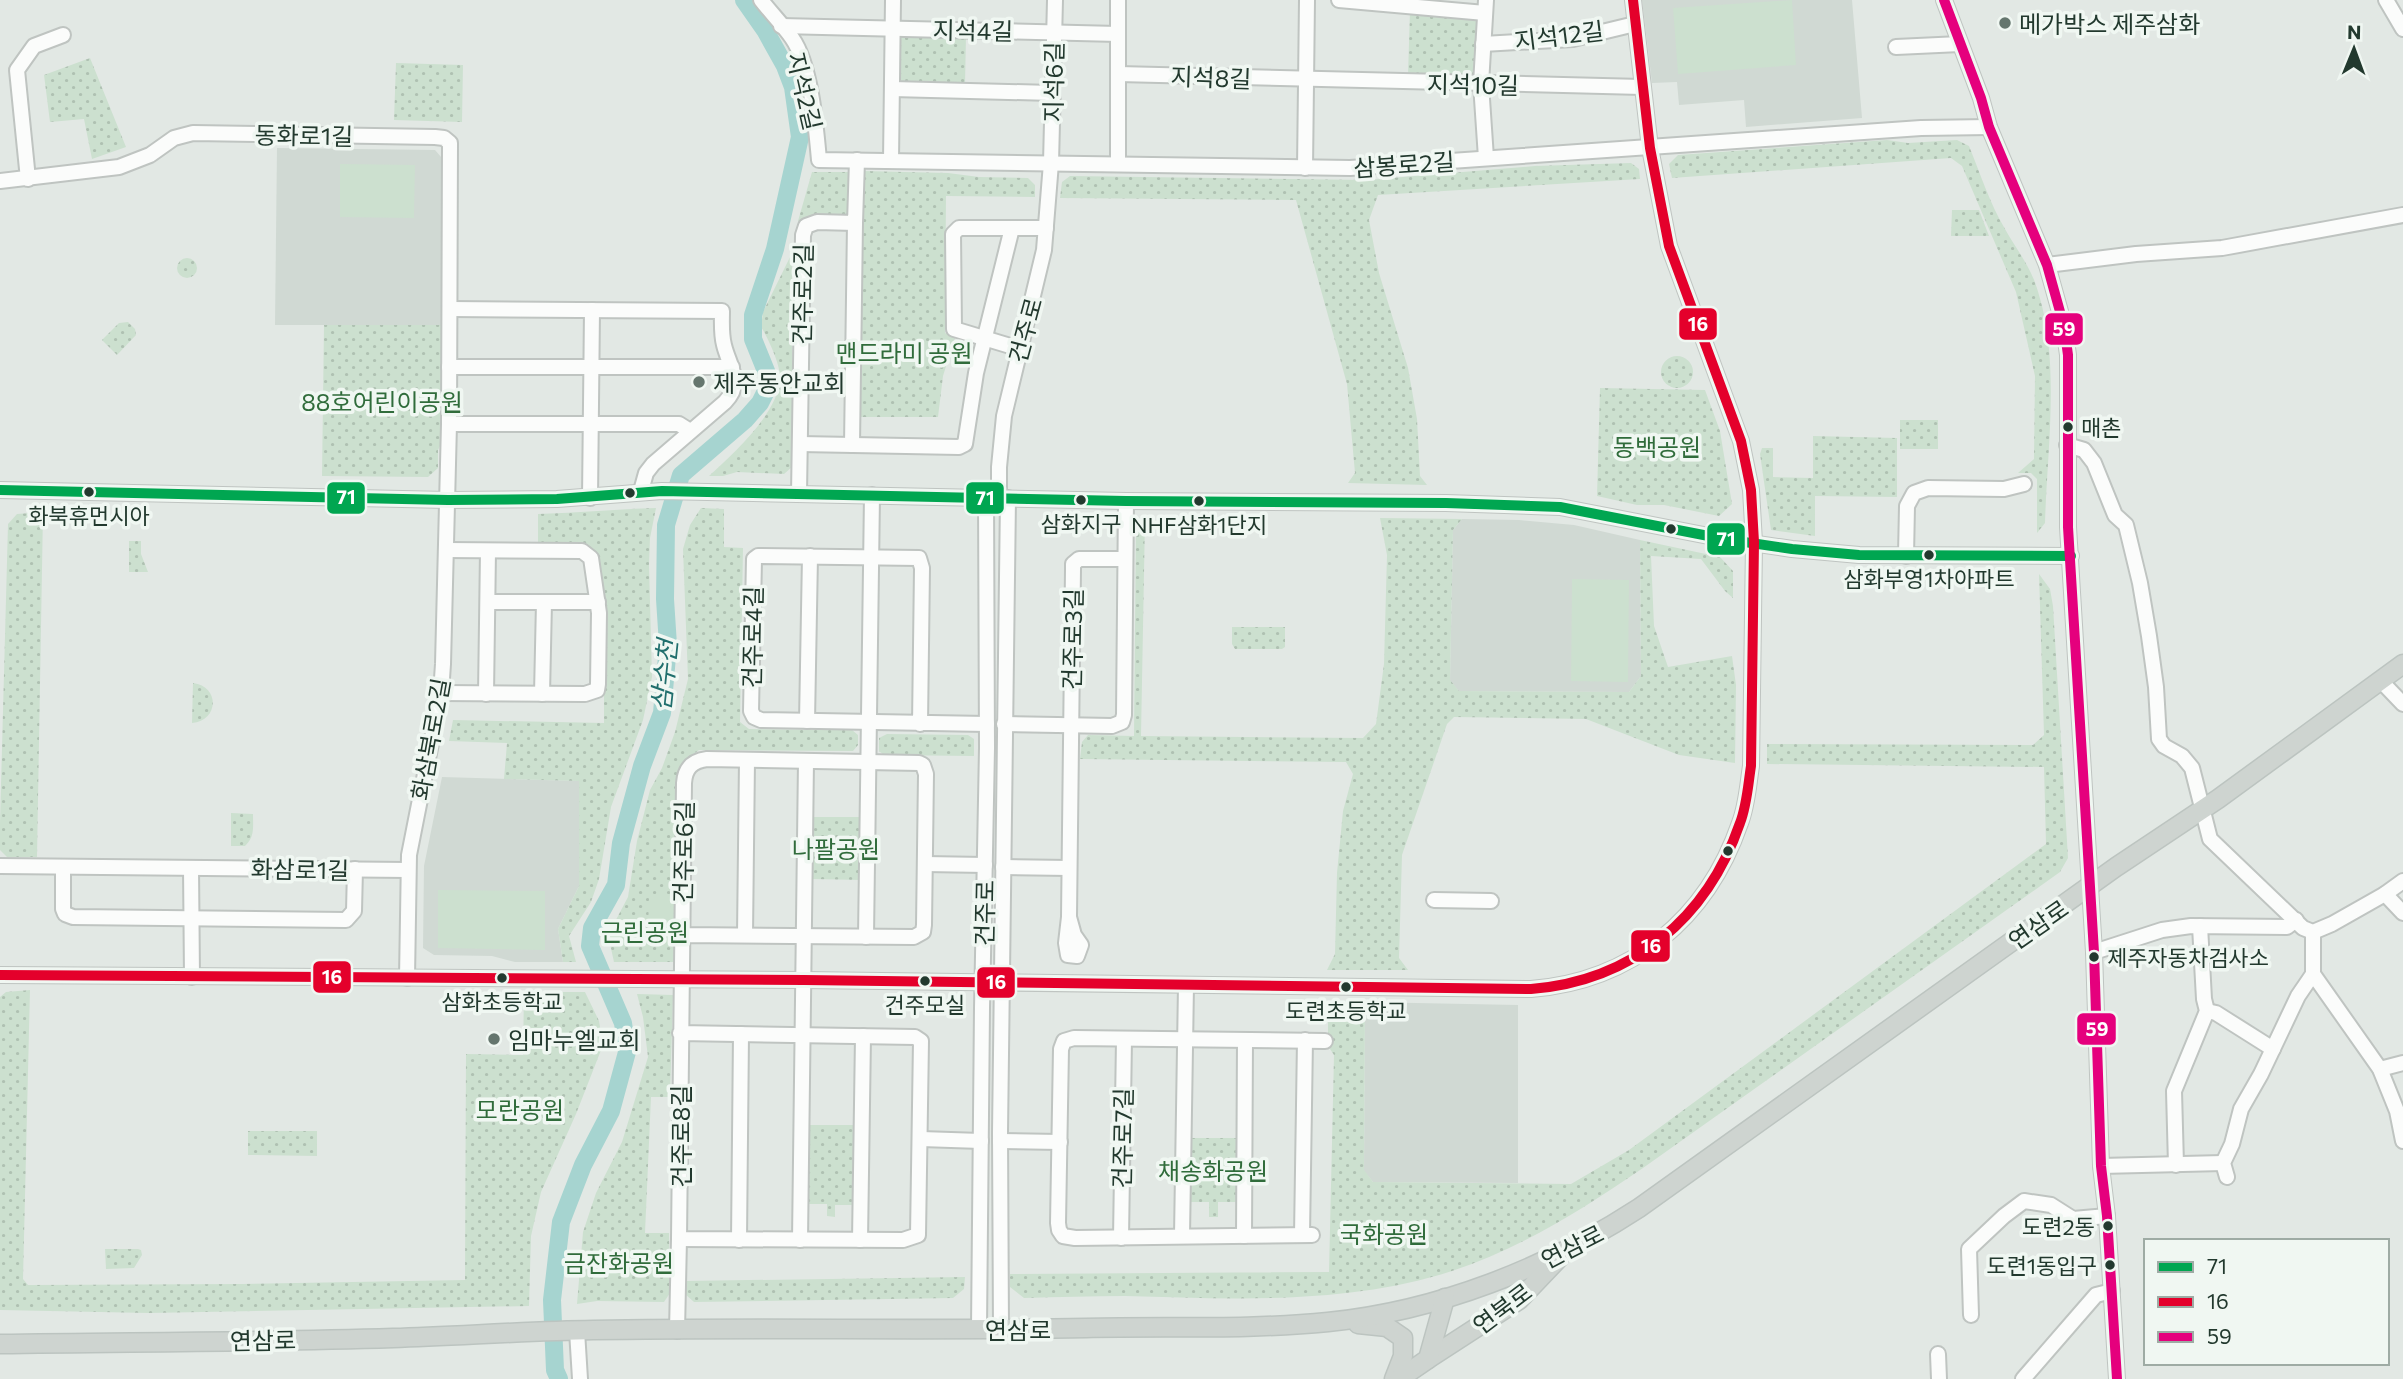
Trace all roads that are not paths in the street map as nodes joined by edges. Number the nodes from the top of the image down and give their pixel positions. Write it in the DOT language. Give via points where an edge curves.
graph roads {
  1 [pos="761,0"];
  2 [pos="893,0"];
  3 [pos="1055,0"];
  4 [pos="1118,0"];
  5 [pos="1307,0"];
  6 [pos="1339,0"];
  7 [pos="1633,0"];
  8 [pos="1944,0"];
  9 [pos="2386,0"];
  10 [pos="1421,4"];
  11 [pos="1486,7"];
  12 [pos="1635,24"];
  13 [pos="781,26"];
  14 [pos="893,28"];
  15 [pos="2403,29"];
  16 [pos="1054,32"];
  17 [pos="1118,34"];
  18 [pos="63,35"];
  19 [pos="1483,44"];
  20 [pos="1960,44"];
  21 [pos="1896,47"];
  22 [pos="1118,74"];
  23 [pos="1305,80"];
  24 [pos="1481,84"];
  25 [pos="1642,87"];
  26 [pos="892,89"];
  27 [pos="1052,93"];
  28 [pos="1989,127"];
  29 [pos="1650,148"];
  30 [pos="1486,158"];
  31 [pos="818,160"];
  32 [pos="856,160"];
  33 [pos="891,160"];
  34 [pos="1051,163"];
  35 [pos="1118,164"];
  36 [pos="1306,167"];
  37 [pos="28,178"];
  38 [pos="0,181"];
  39 [pos="2403,215"];
  40 [pos="855,223"];
  41 [pos="1012,228"];
  42 [pos="1046,228"];
  43 [pos="2047,265"];
  44 [pos="450,309"];
  45 [pos="592,310"];
  46 [pos="985,339"];
  47 [pos="1020,349"];
  48 [pos="449,367"];
  49 [pos="592,367"];
  50 [pos="732,367"];
  51 [pos="449,424"];
  52 [pos="591,424"];
  53 [pos="690,431"];
  54 [pos="800,444"];
  55 [pos="852,445"];
  56 [pos="2067,445"];
  57 [pos="2024,484"];
  58 [pos="0,490"];
  59 [pos="641,491"];
  60 [pos="799,494"];
  61 [pos="872,495"];
  62 [pos="998,497"];
  63 [pos="590,498"];
  64 [pos="448,500"];
  65 [pos="1126,501"];
  66 [pos="1754,542"];
  67 [pos="446,550"];
  68 [pos="488,551"];
  69 [pos="810,556"];
  70 [pos="1906,556"];
  71 [pos="2071,556"];
  72 [pos="871,557"];
  73 [pos="1125,559"];
  74 [pos="986,569"];
  75 [pos="488,602"];
  76 [pos="544,602"];
  77 [pos="598,602"];
  78 [pos="1006,611"];
  79 [pos="2403,664"];
  80 [pos="2380,680"];
  81 [pos="441,693"];
  82 [pos="486,694"];
  83 [pos="542,694"];
  84 [pos="2403,704"];
  85 [pos="807,722"];
  86 [pos="867,723"];
  87 [pos="920,724"];
  88 [pos="987,724"];
  89 [pos="1004,724"];
  90 [pos="1071,725"];
  91 [pos="747,760"];
  92 [pos="806,761"];
  93 [pos="868,763"];
  94 [pos="2203,808"];
  95 [pos="925,864"];
  96 [pos="985,865"];
  97 [pos="0,866"];
  98 [pos="64,867"];
  99 [pos="1003,867"];
  100 [pos="191,868"];
  101 [pos="1069,868"];
  102 [pos="355,869"];
  103 [pos="408,870"];
  104 [pos="2403,881"];
  105 [pos="2091,886"];
  106 [pos="2385,894"];
  107 [pos="1434,900"];
  108 [pos="1491,901"];
  109 [pos="2403,913"];
  110 [pos="1069,917"];
  111 [pos="192,918"];
  112 [pos="2296,920"];
  113 [pos="2200,926"];
  114 [pos="2313,932"];
  115 [pos="745,935"];
  116 [pos="682,936"];
  117 [pos="804,936"];
  118 [pos="866,937"];
  119 [pos="2094,952"];
  120 [pos="0,975"];
  121 [pos="2313,975"];
  122 [pos="192,977"];
  123 [pos="407,978"];
  124 [pos="681,979"];
  125 [pos="804,980"];
  126 [pos="982,983"];
  127 [pos="1002,983"];
  128 [pos="1186,985"];
  129 [pos="2207,1011"];
  130 [pos="680,1033"];
  131 [pos="741,1034"];
  132 [pos="803,1035"];
  133 [pos="863,1036"];
  134 [pos="1124,1039"];
  135 [pos="1185,1040"];
  136 [pos="1245,1040"];
  137 [pos="1305,1040"];
  138 [pos="1325,1041"];
  139 [pos="2273,1049"];
  140 [pos="2403,1063"];
  141 [pos="2380,1069"];
  142 [pos="921,1139"];
  143 [pos="981,1141"];
  144 [pos="1000,1141"];
  145 [pos="2403,1141"];
  146 [pos="1059,1142"];
  147 [pos="2101,1166"];
  148 [pos="2176,1166"];
  149 [pos="2107,1216"];
  150 [pos="1182,1236"];
  151 [pos="1244,1236"];
  152 [pos="1121,1238"];
  153 [pos="679,1239"];
  154 [pos="739,1240"];
  155 [pos="800,1240"];
  156 [pos="860,1240"];
  157 [pos="1569,1248"];
  158 [pos="2112,1291"];
  159 [pos="1445,1298"];
  160 [pos="1971,1315"];
  161 [pos="1330,1322"];
  162 [pos="979,1329"];
  163 [pos="1001,1330"];
  164 [pos="573,1331"];
  165 [pos="677,1331"];
  166 [pos="0,1345"];
  167 [pos="1938,1354"];
  168 [pos="1428,1359"];
  169 [pos="580,1379"];
  170 [pos="1397,1379"];
  171 [pos="1939,1379"];
  172 [pos="2024,1379"];
  173 [pos="2117,1379"];
  1 -- 13 [label="street, 지석2길"];
  2 -- 14 [label="street"];
  3 -- 16 [label="street, 지석6길"];
  4 -- 17 [label="street"];
  5 -- 23 [label="street"];
  6 -- 10 [label="street"];
  7 -- 12 [label="street"];
  8 -- 20 [label="street"];
  9 -- 15 [label="street"];
  10 -- 11 [label="street"];
  11 -- 19 [label="street, 지석12길"];
  12 -- 19 [label="street, 지석12길" via="1573,39"];
  12 -- 25 [label="street"];
  13 -- 14 [label="street, 지석2길"];
  13 -- 31 [label="street, 지석2길" via="803,62"];
  14 -- 16 [label="street, 지석4길"];
  14 -- 26 [label="street"];
  16 -- 17 [label="street, 지석4길"];
  16 -- 27 [label="street, 지석6길"];
  17 -- 22 [label="street"];
  18 -- 37 [label="street" via="34,46 17,70"];
  19 -- 24 [label="street, 지석12길"];
  20 -- 21 [label="street"];
  20 -- 28 [label="street"];
  22 -- 23 [label="street, 지석8길"];
  22 -- 35 [label="street"];
  23 -- 24 [label="street, 지석10길"];
  23 -- 36 [label="street"];
  24 -- 25 [label="street, 지석10길"];
  24 -- 30 [label="street, 지석12길"];
  25 -- 29 [label="street"];
  26 -- 27 [label="street"];
  26 -- 33 [label="street"];
  27 -- 34 [label="street, 지석6길"];
  28 -- 29 [label="street, 삼봉로2길"];
  28 -- 43 [label="street"];
  29 -- 30 [label="street, 삼봉로2길"];
  29 -- 66 [label="street" via="1669,246 1741,441 1751,490"];
  30 -- 36 [label="street, 삼봉로2길"];
  31 -- 32 [label="street, 삼봉로2길"];
  32 -- 33 [label="street, 삼봉로2길"];
  32 -- 40 [label="street"];
  33 -- 34 [label="street, 삼봉로2길"];
  34 -- 35 [label="street, 삼봉로2길"];
  34 -- 42 [label="street, 건주로"];
  35 -- 36 [label="street, 삼봉로2길"];
  37 -- 38 [label="street, 동화로1길"];
  37 -- 44 [label="street, 동화로1길" via="132,164 174,138 193,133 444,138 450,143"];
  39 -- 43 [label="street" via="2221,248"];
  40 -- 54 [label="street, 건주로2길" via="813,223 803,232"];
  40 -- 55 [label="street"];
  41 -- 42 [label="street"];
  41 -- 46 [label="street"];
  41 -- 46 [label="street" via="959,228 953,234 953,326"];
  42 -- 47 [label="street, 건주로"];
  43 -- 56 [label="street" via="2068,355"];
  44 -- 45 [label="street"];
  44 -- 48 [label="street, 동화로1길"];
  45 -- 49 [label="street"];
  45 -- 50 [label="street" via="722,311 723,342"];
  46 -- 47 [label="street"];
  46 -- 55 [label="street" via="965,444"];
  47 -- 62 [label="street, 건주로" via="1002,432"];
  48 -- 49 [label="street"];
  48 -- 51 [label="street, 동화로1길"];
  49 -- 50 [label="street"];
  49 -- 52 [label="street"];
  50 -- 53 [label="street" via="735,383 730,397"];
  51 -- 52 [label="street"];
  51 -- 64 [label="street, 동화로1길"];
  52 -- 53 [label="street" via="679,424"];
  52 -- 63 [label="street"];
  53 -- 59 [label="street" via="646,473"];
  54 -- 55 [label="street"];
  54 -- 60 [label="street, 건주로2길"];
  56 -- 71 [label="street"];
  56 -- 94 [label="street" via="2084,450 2094,463 2115,515 2126,525 2149,636 2159,739 2192,768"];
  57 -- 70 [label="street" via="2004,489 1928,488 1914,493 1908,506"];
  58 -- 64 [label="street"];
  59 -- 60 [label="street"];
  59 -- 63 [label="street"];
  60 -- 61 [label="street"];
  61 -- 62 [label="street"];
  61 -- 72 [label="street"];
  62 -- 65 [label="street"];
  62 -- 74 [label="street, 건주로"];
  62 -- 78 [label="street, 건주로"];
  63 -- 64 [label="street"];
  64 -- 67 [label="street, 화삼북로2길"];
  65 -- 66 [label="street" via="1541,506"];
  65 -- 73 [label="street, 건주로3길"];
  66 -- 70 [label="street"];
  66 -- 128 [label="street" via="1748,796 1727,856 1713,880 1680,922 1654,945 1609,971 1561,986 1531,989"];
  67 -- 68 [label="street"];
  67 -- 81 [label="street, 화삼북로2길"];
  68 -- 75 [label="street"];
  68 -- 77 [label="street" via="587,553"];
  69 -- 72 [label="street, 건주로4길"];
  69 -- 85 [label="street"];
  69 -- 85 [label="street, 건주로4길" via="758,556 753,565 752,715 761,720"];
  70 -- 71 [label="street"];
  71 -- 105 [label="street"];
  72 -- 86 [label="street"];
  72 -- 87 [label="street, 건주로4길" via="915,557 922,563"];
  73 -- 90 [label="street, 건주로3길" via="1079,559 1073,564"];
  73 -- 90 [label="street, 건주로3길" via="1123,719 1117,726"];
  74 -- 78 [label="street" via="996,547"];
  74 -- 88 [label="street, 건주로"];
  75 -- 76 [label="street"];
  75 -- 82 [label="street"];
  76 -- 77 [label="street"];
  76 -- 83 [label="street"];
  77 -- 83 [label="street" via="597,691"];
  78 -- 89 [label="street, 건주로"];
  79 -- 80 [label="main road, 연삼로"];
  80 -- 84 [label="street"];
  80 -- 94 [label="main road, 연삼로"];
  81 -- 82 [label="street"];
  81 -- 103 [label="street, 화삼북로2길"];
  82 -- 83 [label="street"];
  85 -- 86 [label="street, 건주로4길"];
  86 -- 87 [label="street, 건주로4길"];
  86 -- 93 [label="street"];
  87 -- 88 [label="street, 건주로4길"];
  88 -- 96 [label="street, 건주로"];
  89 -- 90 [label="street, 건주로3길"];
  89 -- 99 [label="street, 건주로"];
  90 -- 101 [label="street"];
  91 -- 92 [label="street, 건주로6길"];
  91 -- 115 [label="street"];
  91 -- 116 [label="street, 건주로6길" via="699,760 684,775"];
  92 -- 93 [label="street, 건주로6길"];
  92 -- 117 [label="street"];
  93 -- 95 [label="street, 건주로6길" via="919,764 926,769"];
  93 -- 118 [label="street"];
  94 -- 105 [label="main road, 연삼로"];
  94 -- 112 [label="street" via="2210,839"];
  95 -- 96 [label="street"];
  95 -- 118 [label="street, 건주로6길" via="923,932 914,937"];
  96 -- 126 [label="street, 건주로"];
  97 -- 98 [label="street, 화삼로1길"];
  98 -- 100 [label="street, 화삼로1길"];
  98 -- 111 [label="street" via="65,914"];
  99 -- 101 [label="street"];
  99 -- 127 [label="street, 건주로"];
  100 -- 102 [label="street, 화삼로1길"];
  100 -- 111 [label="street"];
  101 -- 110 [label="street"];
  102 -- 103 [label="street, 화삼로1길"];
  102 -- 111 [label="street" via="354,911 346,920"];
  103 -- 123 [label="street, 화삼북로2길"];
  104 -- 106 [label="street"];
  105 -- 119 [label="street"];
  105 -- 157 [label="main road, 연삼로" via="1664,1192"];
  106 -- 109 [label="street"];
  106 -- 114 [label="street"];
  107 -- 108 [label="street"];
  111 -- 122 [label="street"];
  112 -- 113 [label="street" via="2287,927"];
  112 -- 114 [label="street"];
  113 -- 119 [label="street" via="2162,930"];
  113 -- 129 [label="street"];
  114 -- 121 [label="street"];
  115 -- 116 [label="street, 건주로6길"];
  115 -- 117 [label="street, 건주로6길"];
  116 -- 124 [label="street, 건주로8길"];
  117 -- 118 [label="street, 건주로6길"];
  117 -- 125 [label="street"];
  119 -- 147 [label="street"];
  120 -- 122 [label="street"];
  121 -- 139 [label="street"];
  121 -- 141 [label="street"];
  122 -- 123 [label="street"];
  123 -- 124 [label="street"];
  124 -- 125 [label="street"];
  124 -- 130 [label="street, 건주로8길"];
  125 -- 126 [label="street"];
  125 -- 132 [label="street"];
  126 -- 127 [label="street"];
  126 -- 143 [label="street, 건주로"];
  127 -- 128 [label="street"];
  127 -- 144 [label="street, 건주로"];
  128 -- 135 [label="street"];
  129 -- 139 [label="street"];
  129 -- 148 [label="street" via="2174,1091"];
  130 -- 131 [label="street"];
  130 -- 153 [label="street, 건주로8길"];
  131 -- 132 [label="street"];
  131 -- 154 [label="street"];
  132 -- 133 [label="street"];
  132 -- 155 [label="street"];
  133 -- 142 [label="street" via="921,1041"];
  133 -- 156 [label="street"];
  134 -- 135 [label="street"];
  134 -- 146 [label="street" via="1074,1038 1062,1043"];
  134 -- 152 [label="street, 건주로7길"];
  135 -- 136 [label="street"];
  135 -- 150 [label="street"];
  136 -- 137 [label="street"];
  136 -- 151 [label="street"];
  137 -- 138 [label="street"];
  137 -- 151 [label="street" via="1307,1235"];
  139 -- 148 [label="street" via="2241,1109 2225,1170"];
  140 -- 141 [label="street"];
  141 -- 145 [label="street"];
  142 -- 143 [label="street"];
  142 -- 156 [label="street" via="918,1235 903,1240"];
  143 -- 162 [label="street, 건주로"];
  144 -- 146 [label="street"];
  144 -- 163 [label="street, 건주로"];
  146 -- 152 [label="street" via="1060,1233 1070,1238"];
  147 -- 148 [label="street"];
  147 -- 149 [label="street"];
  149 -- 158 [label="street"];
  149 -- 160 [label="street" via="2073,1219 2051,1205 2024,1201 1969,1249"];
  150 -- 151 [label="street"];
  150 -- 152 [label="street"];
  153 -- 154 [label="street"];
  153 -- 165 [label="street, 건주로8길"];
  154 -- 155 [label="street"];
  155 -- 156 [label="street"];
  157 -- 159 [label="main road, 연삼로"];
  157 -- 168 [label="main road, 연북로" via="1519,1300"];
  158 -- 172 [label="street" via="2095,1295"];
  158 -- 173 [label="street"];
  159 -- 161 [label="main road, 연삼로"];
  159 -- 168 [label="main road, 연북로"];
  161 -- 163 [label="main road, 연삼로"];
  161 -- 170 [label="main road" via="1387,1327 1403,1338"];
  162 -- 163 [label="main road, 연삼로"];
  162 -- 165 [label="main road, 연삼로"];
  164 -- 165 [label="main road, 연삼로"];
  164 -- 166 [label="main road, 연삼로"];
  164 -- 169 [label="street"];
  167 -- 171 [label="street"];
  168 -- 170 [label="main road, 연북로"];
}
